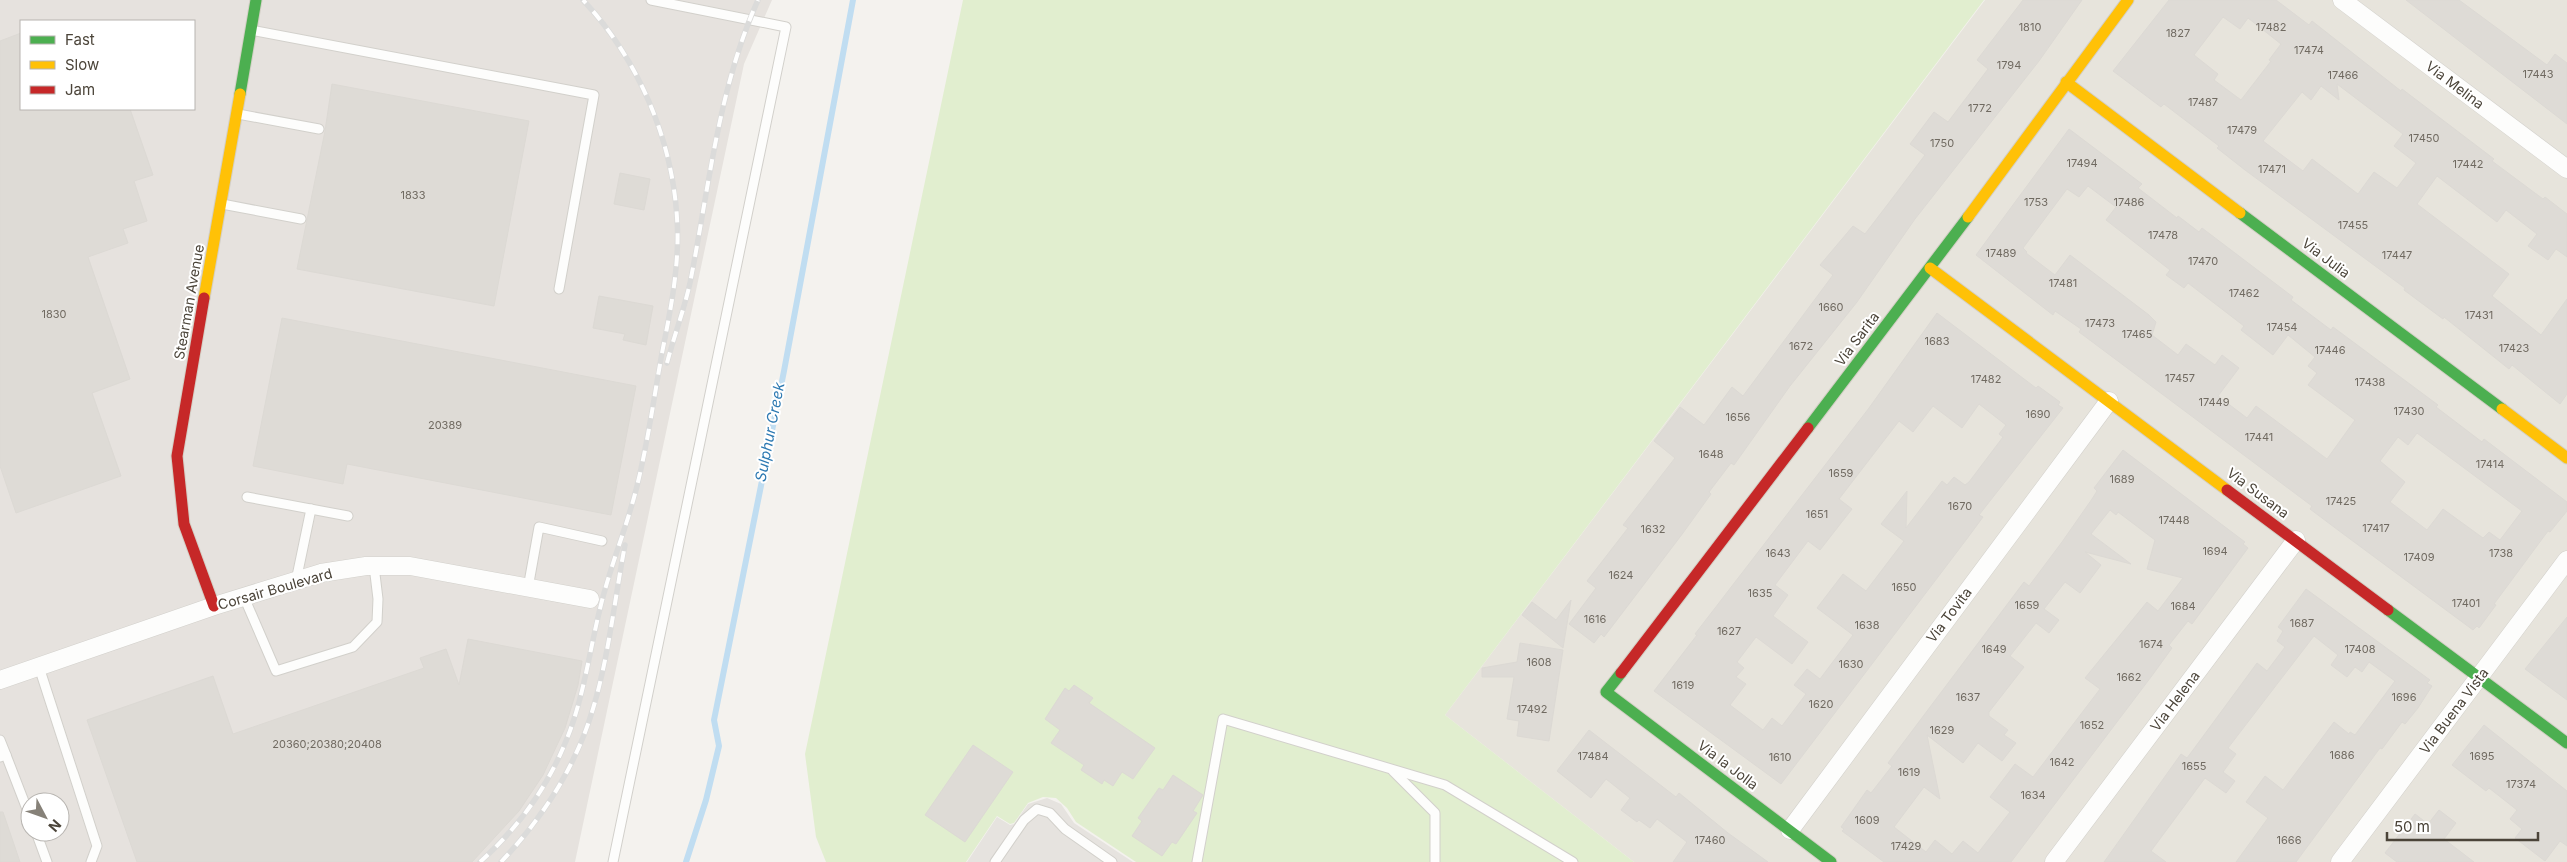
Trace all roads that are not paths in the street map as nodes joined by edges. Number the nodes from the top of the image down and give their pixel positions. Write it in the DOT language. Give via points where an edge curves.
graph roads {
  1 [pos="256,0"];
  2 [pos="651,0"];
  3 [pos="2128,0"];
  4 [pos="2342,0"];
  5 [pos="251,30"];
  6 [pos="2066,82"];
  7 [pos="236,114"];
  8 [pos="319,128"];
  9 [pos="2567,169"];
  10 [pos="221,204"];
  11 [pos="300,219"];
  12 [pos="1930,268"];
  13 [pos="559,290"];
  14 [pos="2109,401"];
  15 [pos="2567,458"];
  16 [pos="246,497"];
  17 [pos="311,509"];
  18 [pos="348,516"];
  19 [pos="2296,540"];
  20 [pos="602,541"];
  21 [pos="2567,560"];
  22 [pos="374,566"];
  23 [pos="296,581"];
  24 [pos="528,588"];
  25 [pos="244,597"];
  26 [pos="590,599"];
  27 [pos="214,606"];
  28 [pos="38,667"];
  29 [pos="2479,678"];
  30 [pos="0,680"];
  31 [pos="1606,692"];
  32 [pos="0,740"];
  33 [pos="2567,743"];
  34 [pos="3,756"];
  35 [pos="1392,771"];
  36 [pos="20,795"];
  37 [pos="1790,830"];
  38 [pos="40,842"];
  39 [pos="47,862"];
  40 [pos="91,862"];
  41 [pos="613,862"];
  42 [pos="995,862"];
  43 [pos="1112,862"];
  44 [pos="1197,862"];
  45 [pos="1435,862"];
  46 [pos="1573,862"];
  47 [pos="1831,862"];
  48 [pos="2054,862"];
  49 [pos="2340,862"];
  1 -- 5 [label="street, Stearman Avenue"];
  2 -- 41 [label="lane" via="786,27"];
  3 -- 6 [label="street, Via Sarita"];
  4 -- 9 [label="street, Via Melina"];
  5 -- 7 [label="street, Stearman Avenue"];
  5 -- 13 [label="lane" via="594,95"];
  6 -- 12 [label="street, Via Sarita"];
  6 -- 15 [label="street, Via Julia"];
  7 -- 8 [label="lane"];
  7 -- 10 [label="street, Stearman Avenue"];
  10 -- 11 [label="lane"];
  10 -- 27 [label="street, Stearman Avenue" via="177,456 184,524"];
  12 -- 14 [label="street, Via Susana"];
  12 -- 31 [label="street, Via Sarita"];
  14 -- 19 [label="street, Via Susana"];
  14 -- 37 [label="street, Via Tovita"];
  16 -- 17 [label="lane"];
  17 -- 18 [label="lane"];
  17 -- 23 [label="lane"];
  19 -- 29 [label="street, Via Susana"];
  19 -- 48 [label="street, Via Helena"];
  20 -- 24 [label="lane" via="539,527"];
  21 -- 29 [label="street, Via Buena Vista"];
  22 -- 23 [label="street, Corsair Boulevard" via="321,573"];
  22 -- 24 [label="street, Corsair Boulevard" via="410,566"];
  22 -- 25 [label="lane" via="377,622 365,635 353,647 276,671"];
  23 -- 25 [label="street, Corsair Boulevard"];
  24 -- 26 [label="street, Corsair Boulevard"];
  25 -- 27 [label="street, Corsair Boulevard"];
  27 -- 28 [label="street, Corsair Boulevard"];
  28 -- 30 [label="street, Corsair Boulevard"];
  28 -- 40 [label="lane" via="97,846"];
  29 -- 33 [label="street, Via Susana"];
  29 -- 49 [label="street, Via Buena Vista"];
  31 -- 37 [label="street, Via la Jolla"];
  32 -- 34 [label="lane"];
  34 -- 36 [label="lane"];
  35 -- 44 [label="lane" via="1222,719"];
  35 -- 45 [label="lane" via="1435,813"];
  35 -- 46 [label="lane" via="1444,785"];
  37 -- 47 [label="street, Via la Jolla"];
  38 -- 39 [label="lane"];
  42 -- 43 [label="lane" via="1024,820 1037,809 1050,814"];
}
